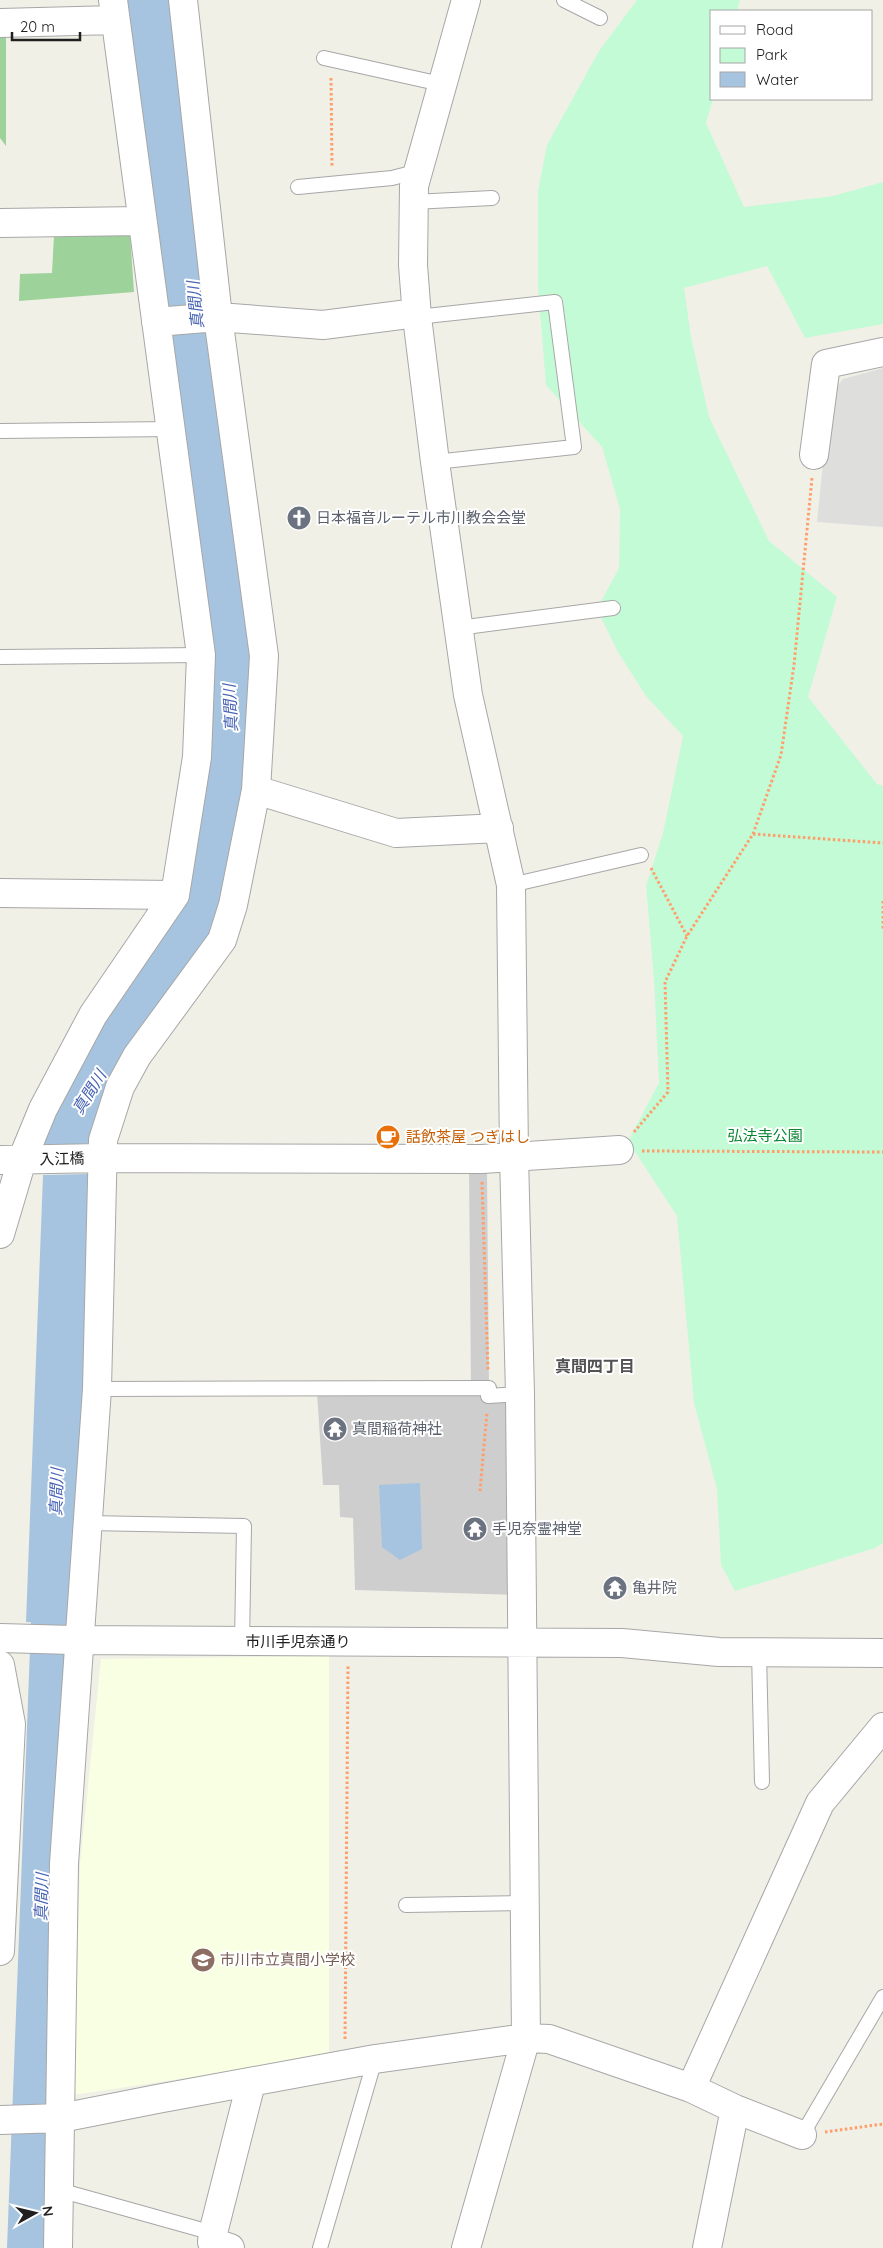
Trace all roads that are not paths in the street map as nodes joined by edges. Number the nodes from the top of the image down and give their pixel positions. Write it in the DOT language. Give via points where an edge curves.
graph roads {
  1 [pos="183,0"];
  2 [pos="466,0"];
  3 [pos="573,2"];
  4 [pos="114,10"];
  5 [pos="600,18"];
  6 [pos="0,22"];
  7 [pos="327,59"];
  8 [pos="441,84"];
  9 [pos="418,170"];
  10 [pos="298,187"];
  11 [pos="492,198"];
  12 [pos="413,202"];
  13 [pos="142,221"];
  14 [pos="0,223"];
  15 [pos="417,315"];
  16 [pos="218,317"];
  17 [pos="156,322"];
  18 [pos="883,352"];
  19 [pos="171,429"];
  20 [pos="0,431"];
  21 [pos="814,455"];
  22 [pos="435,462"];
  23 [pos="613,608"];
  24 [pos="458,628"];
  25 [pos="202,655"];
  26 [pos="0,657"];
  27 [pos="256,790"];
  28 [pos="499,828"];
  29 [pos="641,855"];
  30 [pos="511,885"];
  31 [pos="0,893"];
  32 [pos="174,895"];
  33 [pos="619,1150"];
  34 [pos="514,1156"];
  35 [pos="101,1158"];
  36 [pos="11,1160"];
  37 [pos="0,1234"];
  38 [pos="97,1389"];
  39 [pos="520,1394"];
  40 [pos="88,1523"];
  41 [pos="12,1639"];
  42 [pos="77,1641"];
  43 [pos="242,1642"];
  44 [pos="523,1644"];
  45 [pos="759,1652"];
  46 [pos="883,1652"];
  47 [pos="0,1665"];
  48 [pos="883,1726"];
  49 [pos="762,1782"];
  50 [pos="3,1813"];
  51 [pos="525,1903"];
  52 [pos="406,1905"];
  53 [pos="0,1951"];
  54 [pos="883,1997"];
  55 [pos="526,2038"];
  56 [pos="375,2059"];
  57 [pos="251,2083"];
  58 [pos="691,2088"];
  59 [pos="735,2109"];
  60 [pos="61,2118"];
  61 [pos="0,2120"];
  62 [pos="802,2135"];
  63 [pos="59,2190"];
  64 [pos="221,2241"];
  65 [pos="58,2248"];
  66 [pos="320,2248"];
  67 [pos="466,2248"];
  68 [pos="707,2248"];
  1 -- 16 [label="street"];
  2 -- 8 [label="street"];
  3 -- 5 [label="lane"];
  4 -- 6 [label="street"];
  4 -- 13 [label="street"];
  7 -- 8 [label="lane"];
  8 -- 9 [label="street"];
  9 -- 10 [label="lane" via="392,178"];
  9 -- 12 [label="street"];
  11 -- 12 [label="lane"];
  12 -- 15 [label="street"];
  13 -- 14 [label="street"];
  13 -- 17 [label="street"];
  15 -- 16 [label="street" via="323,325"];
  15 -- 22 [label="street"];
  15 -- 22 [label="lane" via="555,302 574,447"];
  16 -- 17 [label="street"];
  16 -- 27 [label="street" via="264,656"];
  17 -- 19 [label="street"];
  18 -- 21 [label="street" via="826,364"];
  19 -- 20 [label="lane"];
  19 -- 25 [label="street"];
  22 -- 24 [label="street"];
  23 -- 24 [label="lane"];
  24 -- 28 [label="street" via="468,694"];
  25 -- 26 [label="lane"];
  25 -- 32 [label="street" via="197,757"];
  27 -- 28 [label="street" via="396,833"];
  27 -- 35 [label="street" via="233,905 222,940 137,1056 120,1086 103,1140"];
  28 -- 30 [label="street"];
  29 -- 30 [label="lane"];
  30 -- 34 [label="street"];
  31 -- 32 [label="street"];
  32 -- 36 [label="street" via="93,1015 44,1109"];
  33 -- 34 [label="street, 入江橋"];
  34 -- 35 [label="street, 入江橋" via="482,1159"];
  34 -- 39 [label="street"];
  35 -- 36 [label="street, 入江橋"];
  35 -- 38 [label="street"];
  36 -- 37 [label="street"];
  38 -- 39 [label="lane"];
  38 -- 40 [label="street"];
  39 -- 44 [label="street"];
  40 -- 42 [label="street"];
  40 -- 43 [label="lane" via="244,1526"];
  41 -- 42 [label="street, 市川手児奈通り"];
  42 -- 43 [label="street, 市川手児奈通り"];
  42 -- 60 [label="street" via="64,1864"];
  43 -- 44 [label="street, 市川手児奈通り"];
  44 -- 45 [label="street, 市川手児奈通り" via="622,1643 718,1652"];
  44 -- 51 [label="street"];
  45 -- 46 [label="street, 市川手児奈通り"];
  45 -- 49 [label="lane"];
  47 -- 50 [label="street" via="11,1724"];
  48 -- 58 [label="street" via="820,1803"];
  50 -- 53 [label="street"];
  51 -- 52 [label="lane"];
  51 -- 55 [label="street"];
  54 -- 62 [label="lane"];
  55 -- 56 [label="street"];
  55 -- 58 [label="street" via="549,2038"];
  55 -- 67 [label="street"];
  56 -- 57 [label="street"];
  56 -- 66 [label="lane"];
  57 -- 60 [label="street"];
  57 -- 64 [label="street"];
  58 -- 59 [label="street"];
  59 -- 62 [label="street"];
  59 -- 68 [label="street"];
  60 -- 61 [label="street"];
  60 -- 63 [label="street"];
  63 -- 64 [label="lane"];
  63 -- 65 [label="street"];
}
